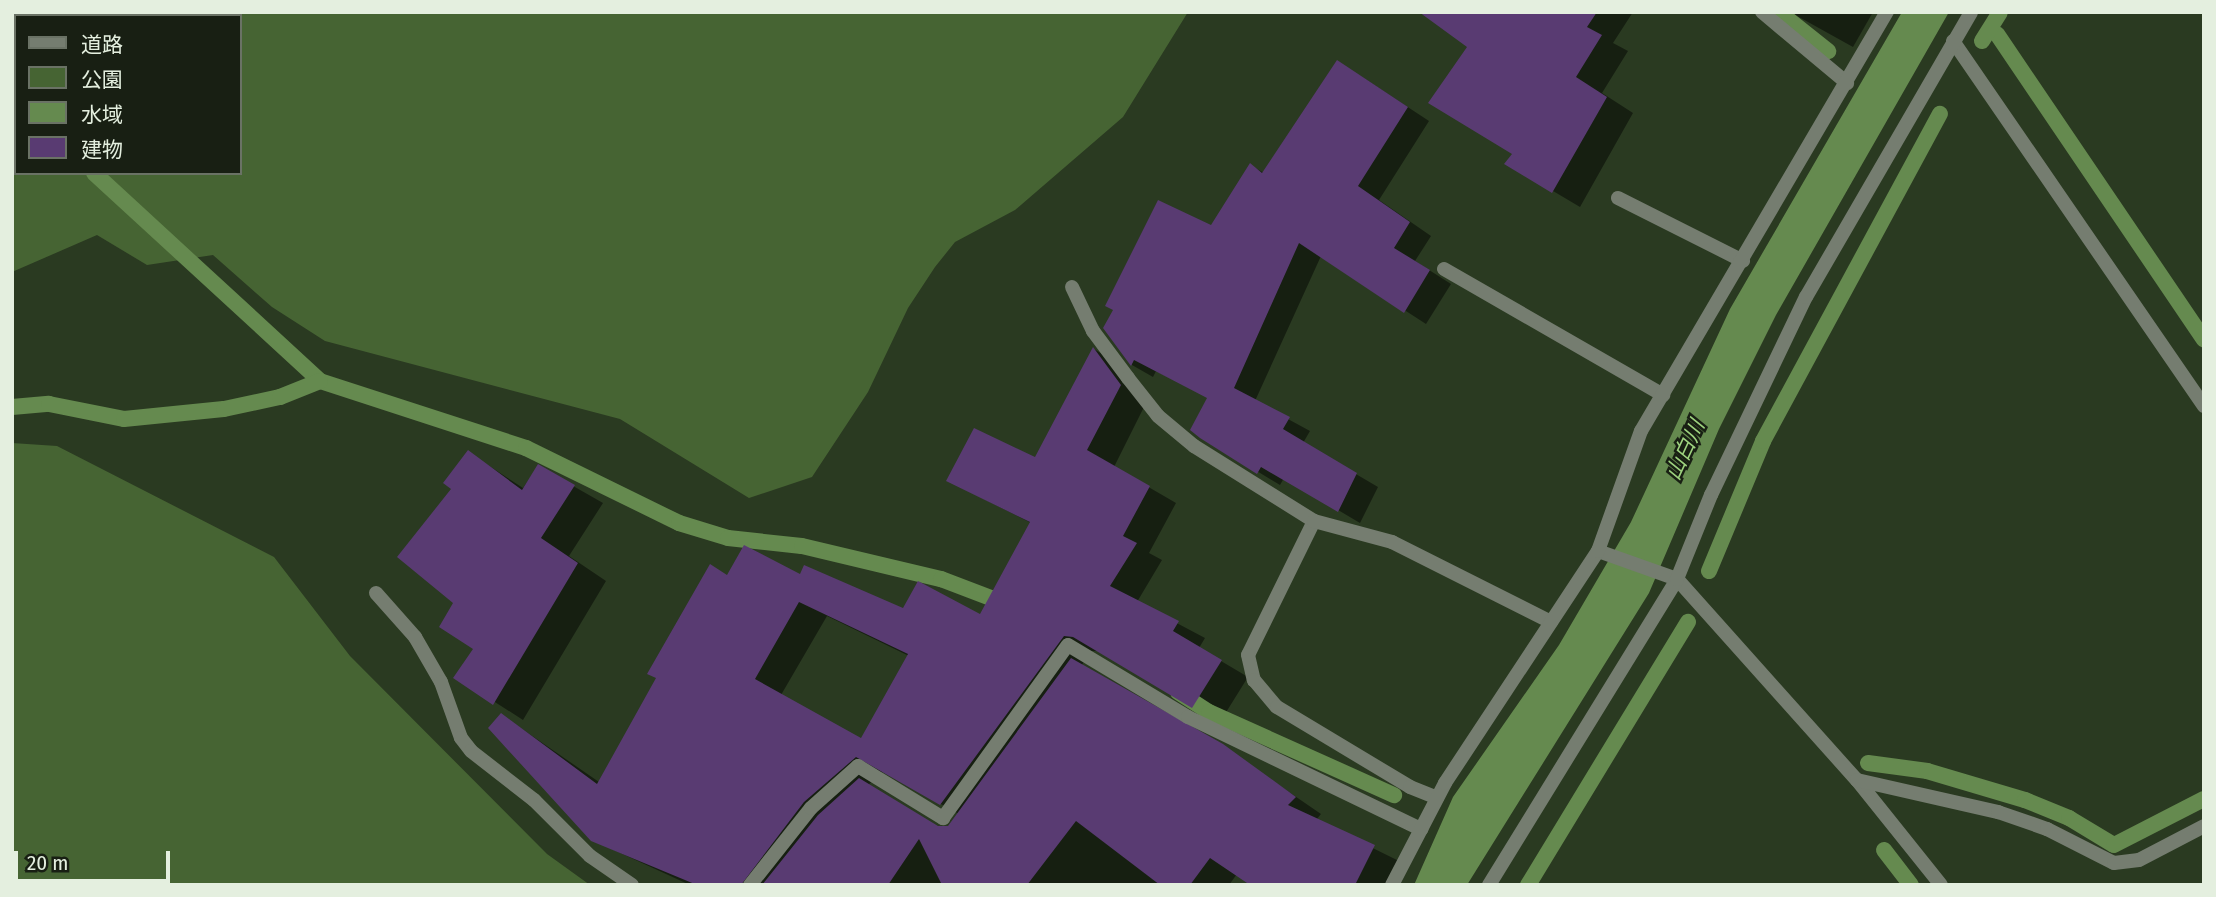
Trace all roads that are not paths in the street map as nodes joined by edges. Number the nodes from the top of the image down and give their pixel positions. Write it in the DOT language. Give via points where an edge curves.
graph roads {
  1 [pos="1762,12"];
  2 [pos="1887,12"];
  3 [pos="1971,12"];
  4 [pos="1952,41"];
  5 [pos="1847,83"];
  6 [pos="1618,198"];
  7 [pos="1743,261"];
  8 [pos="1444,269"];
  9 [pos="1072,286"];
  10 [pos="1663,396"];
  11 [pos="2204,406"];
  12 [pos="1314,521"];
  13 [pos="1598,551"];
  14 [pos="1677,579"];
  15 [pos="376,593"];
  16 [pos="1551,622"];
  17 [pos="1857,780"];
  18 [pos="1437,798"];
  19 [pos="2204,827"];
  20 [pos="1421,829"];
  21 [pos="632,885"];
  22 [pos="750,885"];
  23 [pos="1392,885"];
  24 [pos="1489,885"];
  25 [pos="1941,885"];
  1 -- 5 [label="street"];
  2 -- 5 [label="street"];
  3 -- 4 [label="street"];
  4 -- 11 [label="street"];
  4 -- 14 [label="street" via="1807,297 1711,495"];
  5 -- 7 [label="street"];
  6 -- 7 [label="street"];
  7 -- 10 [label="street"];
  8 -- 10 [label="street"];
  9 -- 12 [label="street" via="1093,331 1158,416 1194,446"];
  10 -- 13 [label="street" via="1641,431"];
  12 -- 16 [label="street" via="1392,542"];
  12 -- 18 [label="street" via="1248,655 1254,680 1277,707 1410,787"];
  13 -- 14 [label="street"];
  13 -- 16 [label="street"];
  14 -- 17 [label="street"];
  14 -- 24 [label="street"];
  15 -- 21 [label="street" via="415,637 471,751 534,800 590,856"];
  16 -- 18 [label="street"];
  17 -- 19 [label="street" via="1998,812 2047,829 2114,863 2139,860"];
  17 -- 25 [label="street"];
  18 -- 20 [label="street"];
  20 -- 22 [label="street" via="1188,717 1068,645 949,814 933,816 858,766 811,808"];
  20 -- 23 [label="street"];
}
